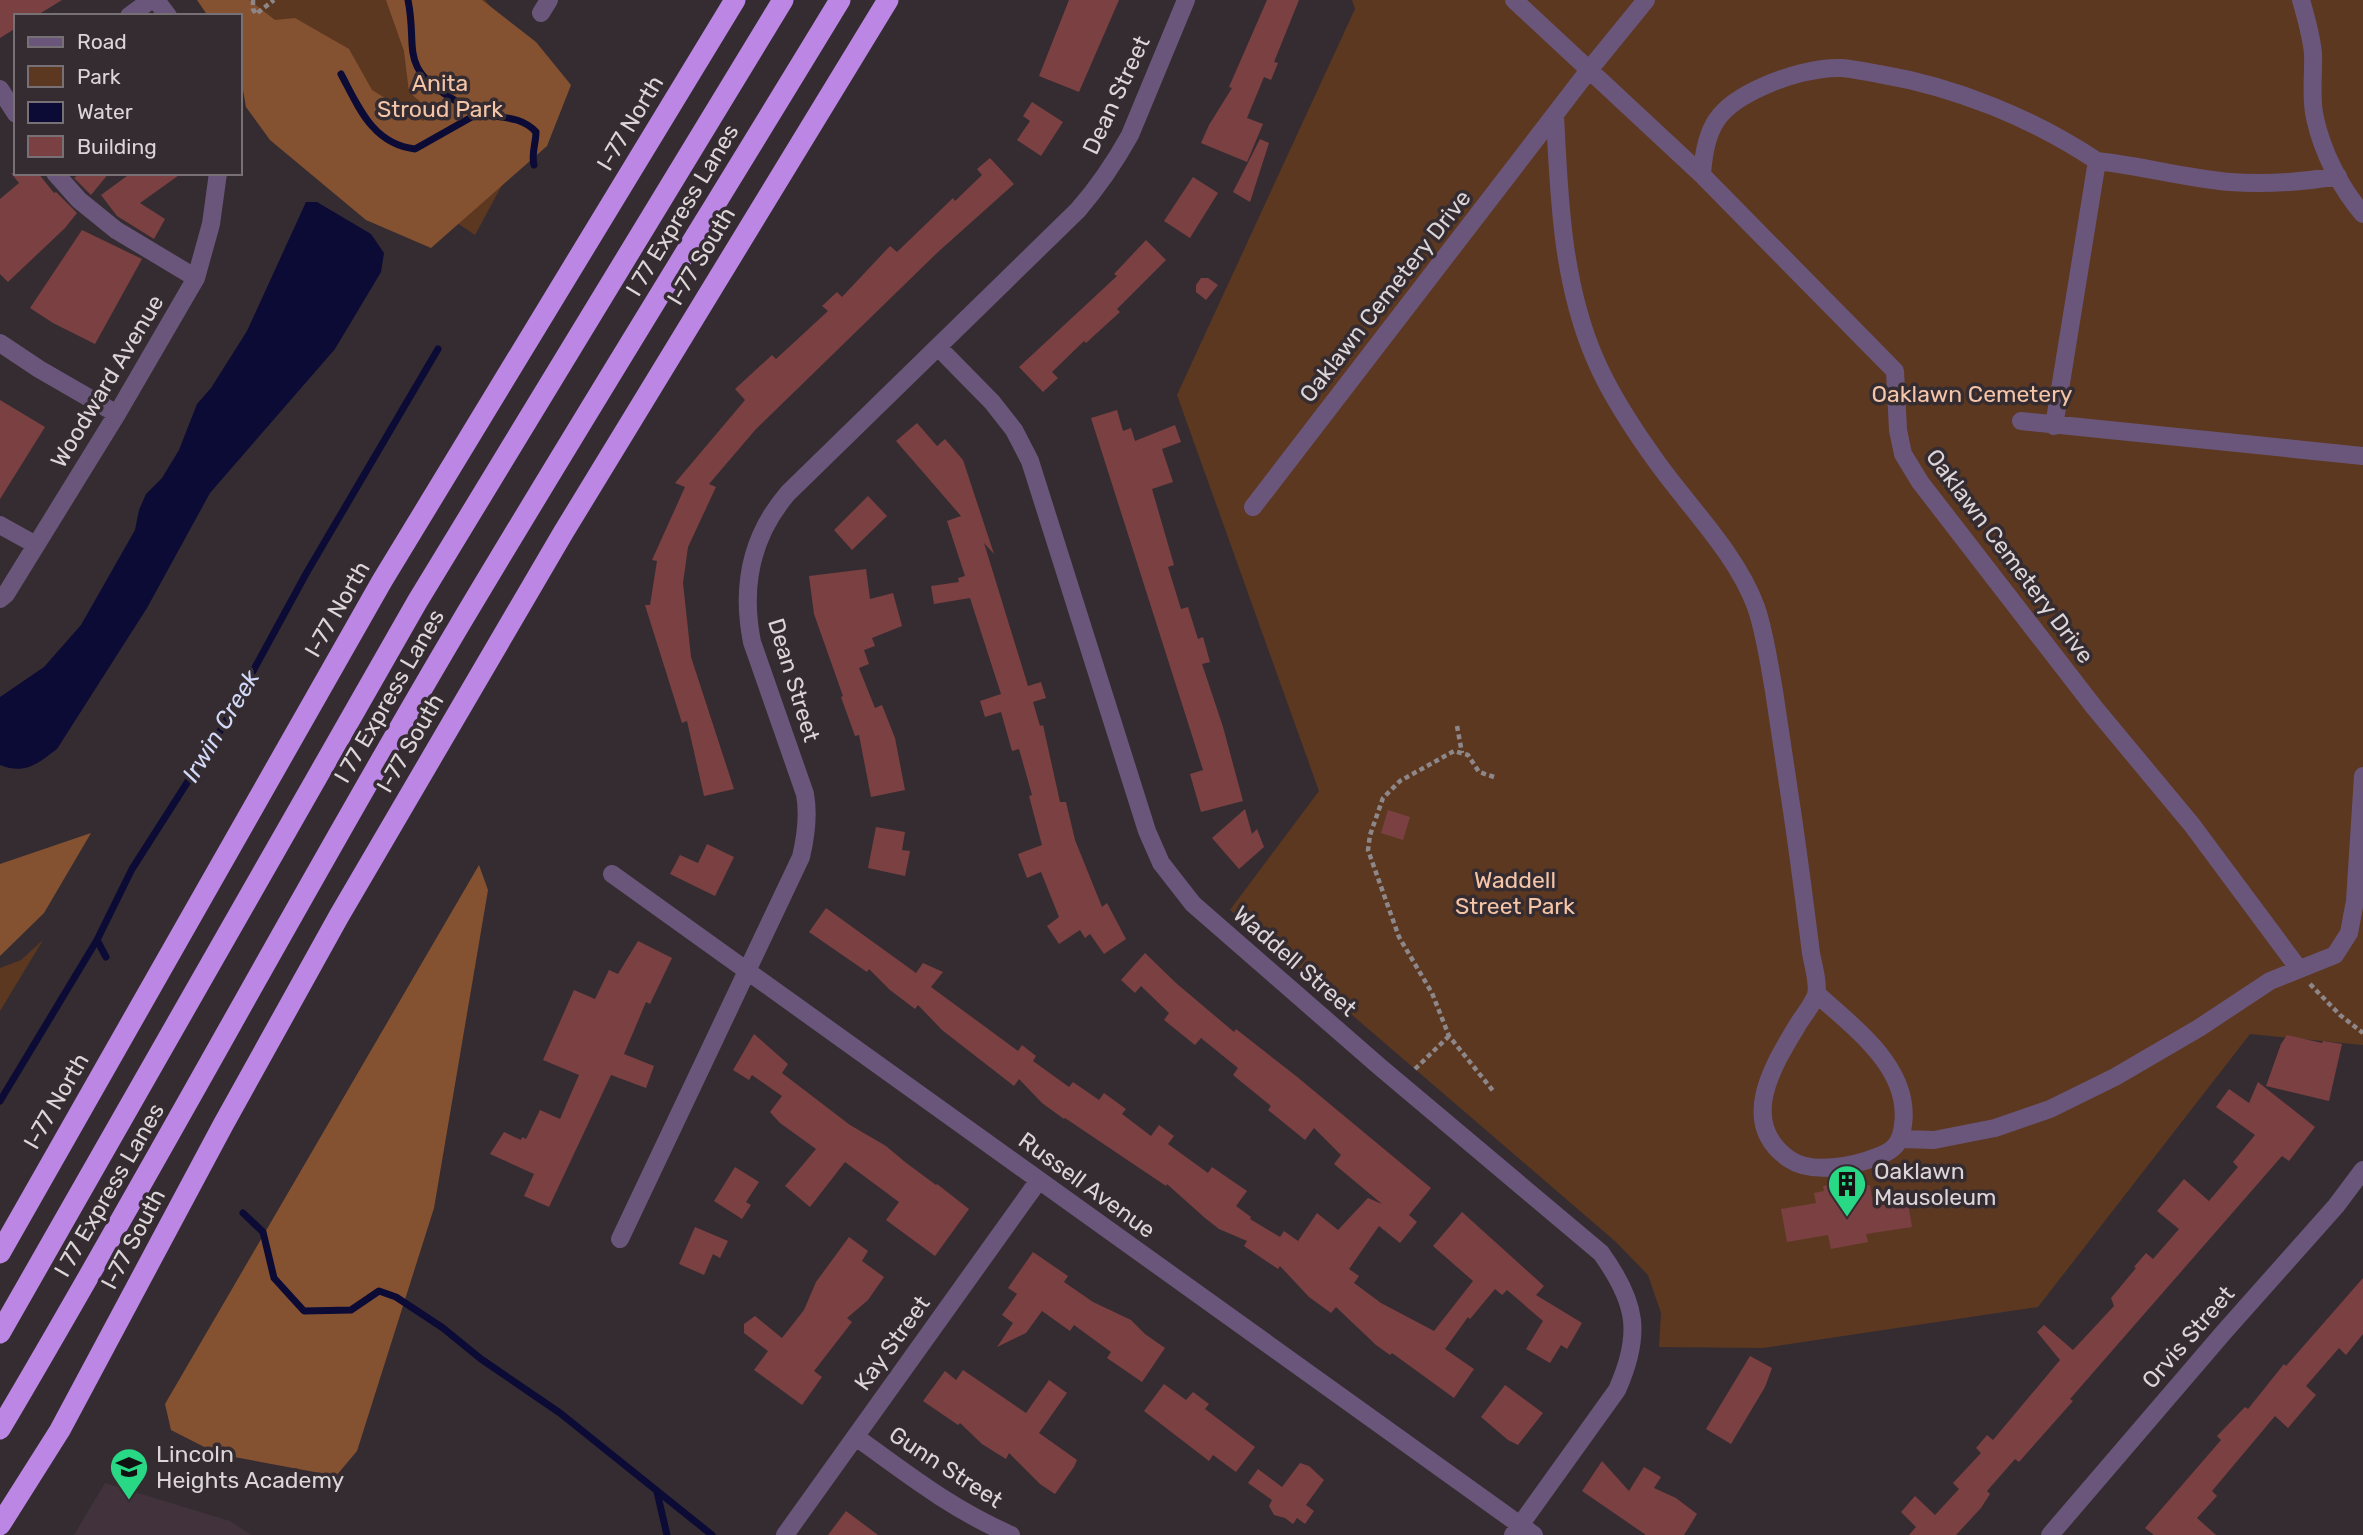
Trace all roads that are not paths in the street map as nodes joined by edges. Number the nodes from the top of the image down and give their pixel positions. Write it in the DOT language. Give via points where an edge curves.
graph roads {
  1 [pos="153,0"];
  2 [pos="735,0"];
  3 [pos="783,0"];
  4 [pos="840,0"];
  5 [pos="888,0"];
  6 [pos="1186,0"];
  7 [pos="1514,0"];
  8 [pos="1646,0"];
  9 [pos="2301,0"];
  10 [pos="132,14"];
  11 [pos="165,14"];
  12 [pos="1589,70"];
  13 [pos="0,88"];
  14 [pos="14,111"];
  15 [pos="1555,115"];
  16 [pos="2097,161"];
  17 [pos="57,175"];
  18 [pos="218,175"];
  19 [pos="1702,175"];
  20 [pos="2338,176"];
  21 [pos="2363,214"];
  22 [pos="197,278"];
  23 [pos="0,343"];
  24 [pos="937,347"];
  25 [pos="117,414"];
  26 [pos="2021,421"];
  27 [pos="2054,426"];
  28 [pos="2363,456"];
  29 [pos="1253,506"];
  30 [pos="0,526"];
  31 [pos="36,545"];
  32 [pos="0,599"];
  33 [pos="2363,776"];
  34 [pos="612,874"];
  35 [pos="2299,969"];
  36 [pos="747,971"];
  37 [pos="1817,994"];
  38 [pos="1902,1139"];
  39 [pos="2363,1170"];
  40 [pos="1039,1180"];
  41 [pos="620,1239"];
  42 [pos="0,1253"];
  43 [pos="0,1333"];
  44 [pos="0,1429"];
  45 [pos="60,1430"];
  46 [pos="856,1437"];
  47 [pos="0,1525"];
  48 [pos="1522,1532"];
  49 [pos="8,1535"];
  50 [pos="785,1535"];
  51 [pos="1011,1535"];
  52 [pos="2050,1535"];
  1 -- 10 [label="street"];
  1 -- 11 [label="street"];
  2 -- 42 [label="highway, I-77 North" via="382,581"];
  3 -- 43 [label="highway, I 77 Express Lanes" via="417,602"];
  4 -- 44 [label="highway, I 77 Express Lanes" via="459,627"];
  5 -- 45 [label="highway, I-77 South" via="563,533 339,916"];
  6 -- 24 [label="street, Dean Street" via="1130,135 1093,192"];
  7 -- 12 [label="street, Oaklawn Cemetery Drive"];
  8 -- 12 [label="street, Oaklawn Cemetery Drive"];
  9 -- 20 [label="street" via="2312,52 2315,117"];
  12 -- 15 [label="street, Oaklawn Cemetery Drive"];
  12 -- 19 [label="street, Oaklawn Cemetery Drive"];
  13 -- 14 [label="street"];
  15 -- 29 [label="street, Oaklawn Cemetery Drive"];
  15 -- 37 [label="street" via="1566,250 1576,306 1596,361 1620,407 1729,556 1756,606 1769,660"];
  16 -- 19 [label="street" via="2064,139 1970,96 1840,68 1787,76 1742,95 1716,118 1704,147"];
  16 -- 20 [label="street" via="2232,182 2290,183"];
  16 -- 27 [label="street"];
  17 -- 22 [label="street" via="116,230"];
  18 -- 22 [label="street, Woodward Avenue"];
  19 -- 35 [label="street, Oaklawn Cemetery Drive" via="1895,371 1903,454 1920,482 2192,825"];
  20 -- 21 [label="street"];
  22 -- 25 [label="street, Woodward Avenue"];
  23 -- 25 [label="street"];
  24 -- 36 [label="street, Dean Street" via="788,493 755,545 748,575 752,642 805,794 807,832 801,857"];
  24 -- 48 [label="street, Waddell Street" via="992,402 1030,461 1147,831 1171,878 1193,905 1601,1253 1619,1278 1633,1321 1629,1364 1617,1390"];
  25 -- 31 [label="street, Woodward Avenue"];
  26 -- 27 [label="street"];
  27 -- 28 [label="street"];
  30 -- 31 [label="street"];
  31 -- 32 [label="street, Woodward Avenue"];
  33 -- 35 [label="street" via="2349,933 2335,955"];
  34 -- 36 [label="street, Russell Avenue"];
  35 -- 38 [label="street" via="2270,981 2199,1028 2050,1109 1995,1128 1934,1140"];
  36 -- 40 [label="street, Russell Avenue"];
  36 -- 41 [label="street, Dean Street"];
  37 -- 38 [label="street" via="1882,1058 1899,1084 1905,1115"];
  37 -- 38 [label="street" via="1774,1067 1763,1099 1762,1124 1772,1142 1791,1161 1818,1168 1866,1162 1887,1153"];
  39 -- 52 [label="street, Orvis Street"];
  40 -- 46 [label="street, Kay Street"];
  40 -- 48 [label="street, Russell Avenue"];
  45 -- 47 [label="highway, I-77 South"];
  45 -- 49 [label="highway"];
  46 -- 50 [label="street, Kay Street"];
  46 -- 51 [label="street, Gunn Street" via="949,1503"];
}
